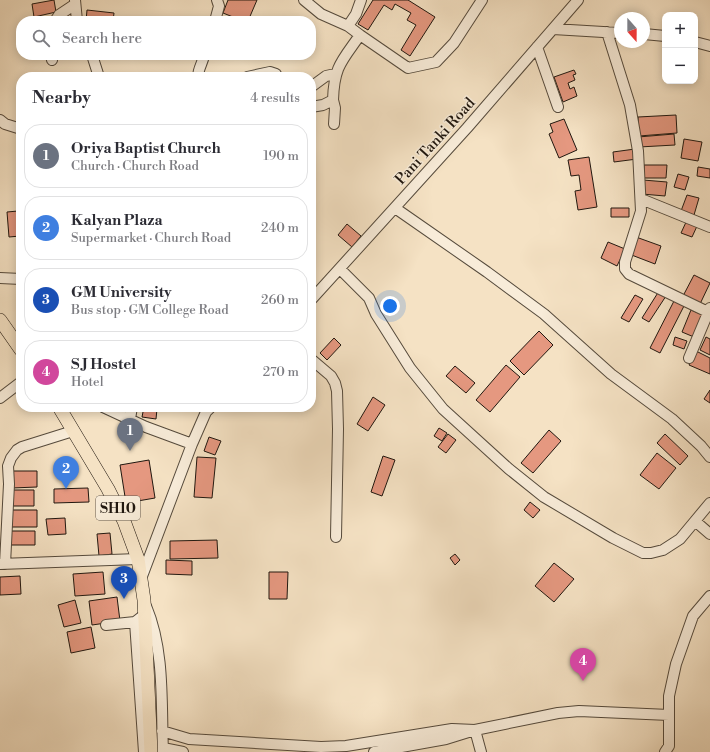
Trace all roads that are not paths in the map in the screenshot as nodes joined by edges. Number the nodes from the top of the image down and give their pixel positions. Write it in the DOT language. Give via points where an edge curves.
graph roads {
  1 [pos="217,0"];
  2 [pos="304,0"];
  3 [pos="361,0"];
  4 [pos="482,0"];
  5 [pos="578,0"];
  6 [pos="74,3"];
  7 [pos="57,16"];
  8 [pos="76,16"];
  9 [pos="216,16"];
  10 [pos="348,26"];
  11 [pos="553,29"];
  12 [pos="607,32"];
  13 [pos="614,33"];
  14 [pos="360,35"];
  15 [pos="650,35"];
  16 [pos="662,36"];
  17 [pos="698,43"];
  18 [pos="710,46"];
  19 [pos="537,47"];
  20 [pos="94,60"];
  21 [pos="203,60"];
  22 [pos="97,72"];
  23 [pos="198,72"];
  24 [pos="335,74"];
  25 [pos="316,83"];
  26 [pos="333,100"];
  27 [pos="316,106"];
  28 [pos="558,107"];
  29 [pos="0,120"];
  30 [pos="334,124"];
  31 [pos="16,129"];
  32 [pos="641,199"];
  33 [pos="395,208"];
  34 [pos="710,228"];
  35 [pos="340,269"];
  36 [pos="0,278"];
  37 [pos="16,279"];
  38 [pos="316,295"];
  39 [pos="709,311"];
  40 [pos="0,320"];
  41 [pos="16,343"];
  42 [pos="689,358"];
  43 [pos="316,363"];
  44 [pos="16,386"];
  45 [pos="0,398"];
  46 [pos="62,412"];
  47 [pos="114,412"];
  48 [pos="131,412"];
  49 [pos="206,412"];
  50 [pos="130,419"];
  51 [pos="73,431"];
  52 [pos="192,444"];
  53 [pos="710,457"];
  54 [pos="710,503"];
  55 [pos="696,521"];
  56 [pos="710,534"];
  57 [pos="336,537"];
  58 [pos="138,559"];
  59 [pos="3,564"];
  60 [pos="141,579"];
  61 [pos="710,596"];
  62 [pos="144,600"];
  63 [pos="141,619"];
  64 [pos="106,625"];
  65 [pos="669,715"];
  66 [pos="475,730"];
  67 [pos="162,731"];
  68 [pos="671,750"];
  69 [pos="159,751"];
  70 [pos="144,752"];
  71 [pos="183,752"];
  72 [pos="374,752"];
  73 [pos="481,752"];
  1 -- 9 [label="street" via="219,6"];
  2 -- 10 [label="street" via="321,14"];
  3 -- 10 [label="street"];
  4 -- 14 [label="street" via="454,43 436,62 408,68"];
  5 -- 11 [label="street, Pani Tanki Road"];
  6 -- 7 [label="street"];
  6 -- 8 [label="street"];
  10 -- 14 [label="street"];
  11 -- 12 [label="street"];
  11 -- 19 [label="street, Pani Tanki Road"];
  12 -- 13 [label="street"];
  12 -- 32 [label="street" via="631,112 638,151"];
  14 -- 24 [label="street" via="340,62"];
  15 -- 16 [label="street"];
  17 -- 18 [label="street"];
  19 -- 28 [label="street"];
  19 -- 33 [label="street, Pani Tanki Road"];
  20 -- 22 [label="street"];
  21 -- 23 [label="street"];
  24 -- 25 [label="street" via="326,76"];
  24 -- 26 [label="street"];
  26 -- 27 [label="street"];
  26 -- 30 [label="street"];
  29 -- 31 [label="street"];
  32 -- 34 [label="street"];
  32 -- 39 [label="street" via="625,269 629,274"];
  33 -- 35 [label="street, Pani Tanki Road"];
  33 -- 53 [label="street" via="544,314 611,374 672,419"];
  35 -- 38 [label="street, Pani Tanki Road"];
  35 -- 55 [label="street" via="369,298 410,368 443,409 544,497 643,553 663,550 680,539"];
  36 -- 37 [label="street"];
  39 -- 42 [label="street"];
  40 -- 41 [label="main road"];
  43 -- 57 [label="street" via="331,376 337,391"];
  44 -- 45 [label="street"];
  46 -- 51 [label="main road, SH10"];
  47 -- 50 [label="street"];
  48 -- 50 [label="street"];
  49 -- 52 [label="street"];
  50 -- 52 [label="street"];
  51 -- 58 [label="main road, SH10" via="115,502"];
  51 -- 59 [label="street" via="22,447 11,458 8,466 10,484"];
  52 -- 60 [label="street"];
  54 -- 55 [label="street"];
  55 -- 56 [label="street"];
  58 -- 59 [label="street"];
  58 -- 60 [label="main road, SH10"];
  60 -- 62 [label="main road, SH10"];
  61 -- 65 [label="street" via="693,616 676,664 669,696"];
  62 -- 63 [label="main road, SH10"];
  62 -- 67 [label="street" via="154,626 159,657"];
  63 -- 64 [label="street"];
  63 -- 69 [label="main road, SH10"];
  63 -- 70 [label="street"];
  65 -- 66 [label="street" via="578,711"];
  65 -- 68 [label="street"];
  66 -- 67 [label="street" via="452,729 346,746 321,747 189,739"];
  66 -- 72 [label="street" via="446,739"];
  66 -- 73 [label="street"];
  67 -- 69 [label="street"];
  69 -- 71 [label="street"];
}
